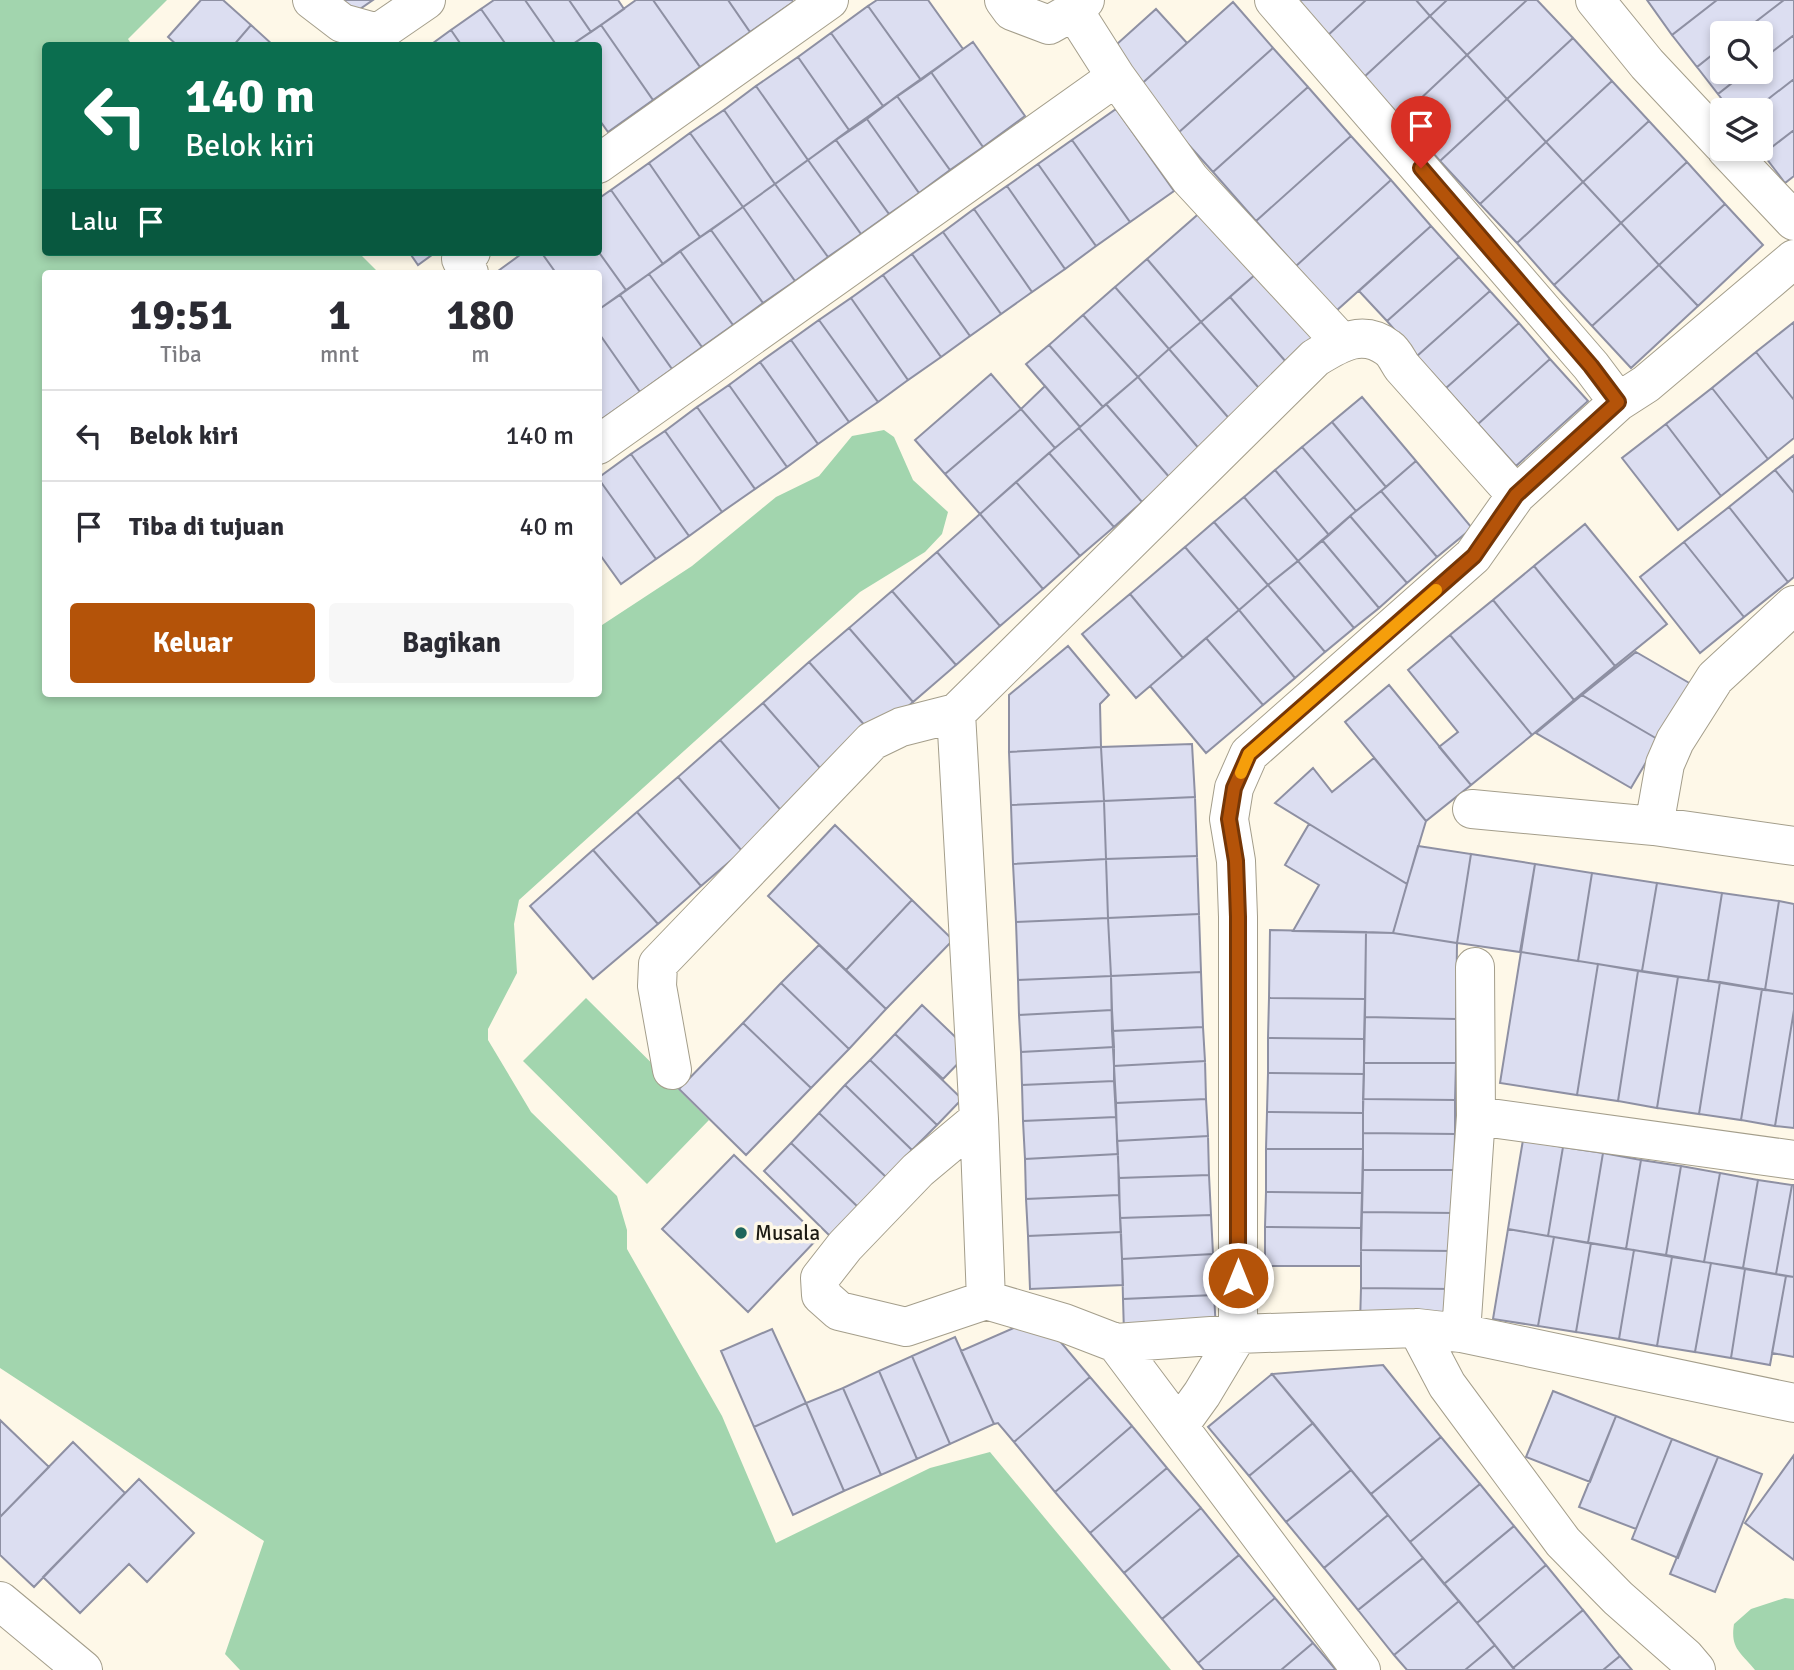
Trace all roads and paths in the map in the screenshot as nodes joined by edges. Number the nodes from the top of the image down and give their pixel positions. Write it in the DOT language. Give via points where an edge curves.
graph roads {
  1 [pos="312,0"];
  2 [pos="426,0"];
  3 [pos="829,0"];
  4 [pos="1004,0"];
  5 [pos="1274,0"];
  6 [pos="1595,0"];
  7 [pos="1080,5"];
  8 [pos="1116,77"];
  9 [pos="1710,132"];
  10 [pos="602,161"];
  11 [pos="1737,161"];
  12 [pos="1794,221"];
  13 [pos="464,256"];
  14 [pos="1794,259"];
  15 [pos="468,270"];
  16 [pos="1341,342"];
  17 [pos="1618,402"];
  18 [pos="602,442"];
  19 [pos="1516,495"];
  20 [pos="1794,605"];
  21 [pos="956,713"];
  22 [pos="1472,809"];
  23 [pos="1654,825"];
  24 [pos="1794,846"];
  25 [pos="1475,967"];
  26 [pos="672,1070"];
  27 [pos="1476,1116"];
  28 [pos="979,1119"];
  29 [pos="1794,1160"];
  30 [pos="986,1300"];
  31 [pos="1417,1328"];
  32 [pos="1461,1333"];
  33 [pos="1238,1334"];
  34 [pos="1116,1343"];
  35 [pos="1793,1401"];
  36 [pos="1179,1426"];
  37 [pos="0,1601"];
  38 [pos="83,1670"];
  39 [pos="1361,1670"];
  40 [pos="1696,1670"];
  1 -- 2 [label="street" via="342,23 378,33"];
  3 -- 10 [label="street"];
  4 -- 7 [label="street" via="1012,11 1049,24"];
  5 -- 17 [label="street"];
  6 -- 9 [label="street"];
  7 -- 8 [label="street"];
  8 -- 16 [label="street" via="1190,179"];
  8 -- 18 [label="street"];
  11 -- 12 [label="street"];
  13 -- 15 [label="street" via="461,258"];
  14 -- 17 [label="street" via="1646,384"];
  16 -- 19 [label="street" via="1363,338 1389,348"];
  16 -- 21 [label="street" via="1315,358"];
  17 -- 19 [label="street"];
  19 -- 33 [label="street" via="1474,556 1249,754 1234,788 1229,819 1238,917"];
  20 -- 23 [label="street" via="1715,678 1665,764"];
  21 -- 26 [label="street" via="901,727 872,741 658,964 657,986"];
  21 -- 28 [label="street"];
  22 -- 23 [label="street"];
  23 -- 24 [label="street"];
  25 -- 27 [label="street"];
  27 -- 29 [label="street"];
  27 -- 32 [label="street"];
  28 -- 30 [label="street"];
  28 -- 30 [label="street" via="918,1170 820,1278 821,1296 839,1311 906,1327"];
  30 -- 34 [label="street" via="1064,1322"];
  31 -- 32 [label="street"];
  31 -- 33 [label="street"];
  31 -- 40 [label="street" via="1447,1385 1563,1542"];
  32 -- 35 [label="street"];
  33 -- 34 [label="street"];
  33 -- 36 [label="street"];
  34 -- 36 [label="street"];
  36 -- 39 [label="street"];
  37 -- 38 [label="street"];
}
